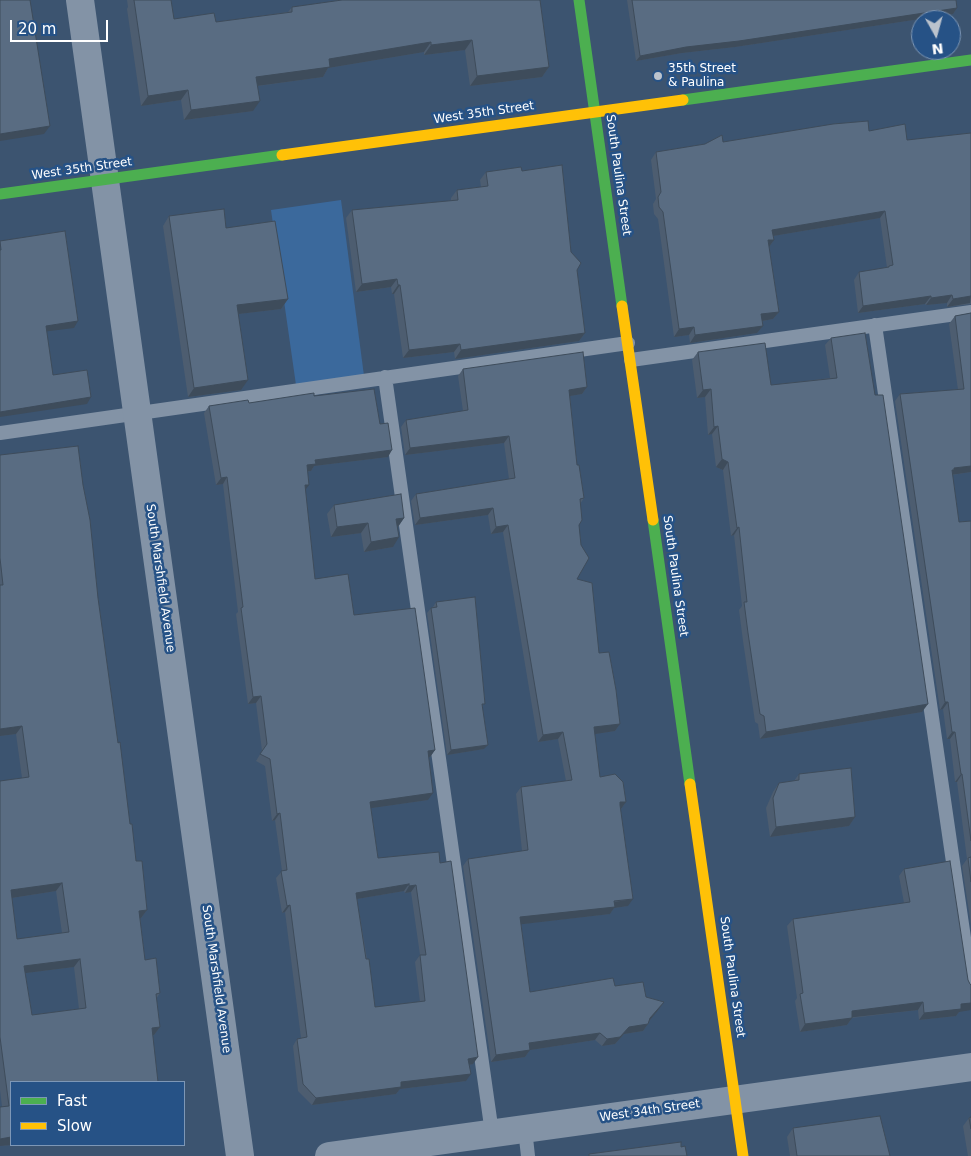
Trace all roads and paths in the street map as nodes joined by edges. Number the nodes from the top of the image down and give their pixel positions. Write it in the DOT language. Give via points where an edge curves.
graph roads {
  1 [pos="80,0"];
  2 [pos="579,0"];
  3 [pos="971,60"];
  4 [pos="595,112"];
  5 [pos="105,179"];
  6 [pos="0,194"];
  7 [pos="971,312"];
  8 [pos="875,325"];
  9 [pos="628,342"];
  10 [pos="631,360"];
  11 [pos="385,377"];
  12 [pos="137,413"];
  13 [pos="0,433"];
  14 [pos="971,986"];
  15 [pos="971,1067"];
  16 [pos="735,1100"];
  17 [pos="525,1129"];
  18 [pos="492,1134"];
  19 [pos="240,1156"];
  20 [pos="330,1156"];
  21 [pos="528,1156"];
  22 [pos="743,1156"];
  1 -- 5 [label="street, South Marshfield Avenue"];
  2 -- 4 [label="street, South Paulina Street"];
  3 -- 4 [label="street, West 35th Street"];
  4 -- 5 [label="street, West 35th Street"];
  4 -- 9 [label="street, South Paulina Street"];
  5 -- 6 [label="street, West 35th Street"];
  5 -- 12 [label="street, South Marshfield Avenue"];
  7 -- 8 [label="lane"];
  8 -- 10 [label="lane"];
  8 -- 14 [label="lane"];
  9 -- 10 [label="street, South Paulina Street"];
  9 -- 11 [label="lane"];
  10 -- 16 [label="street, South Paulina Street"];
  11 -- 12 [label="lane"];
  11 -- 18 [label="lane"];
  12 -- 13 [label="lane"];
  12 -- 19 [label="street, South Marshfield Avenue"];
  15 -- 16 [label="street, West 34th Street"];
  16 -- 17 [label="street, West 34th Street"];
  16 -- 22 [label="street, South Paulina Street"];
  17 -- 18 [label="street, West 34th Street"];
  17 -- 21 [label="lane"];
  18 -- 20 [label="street, West 34th Street"];
}
